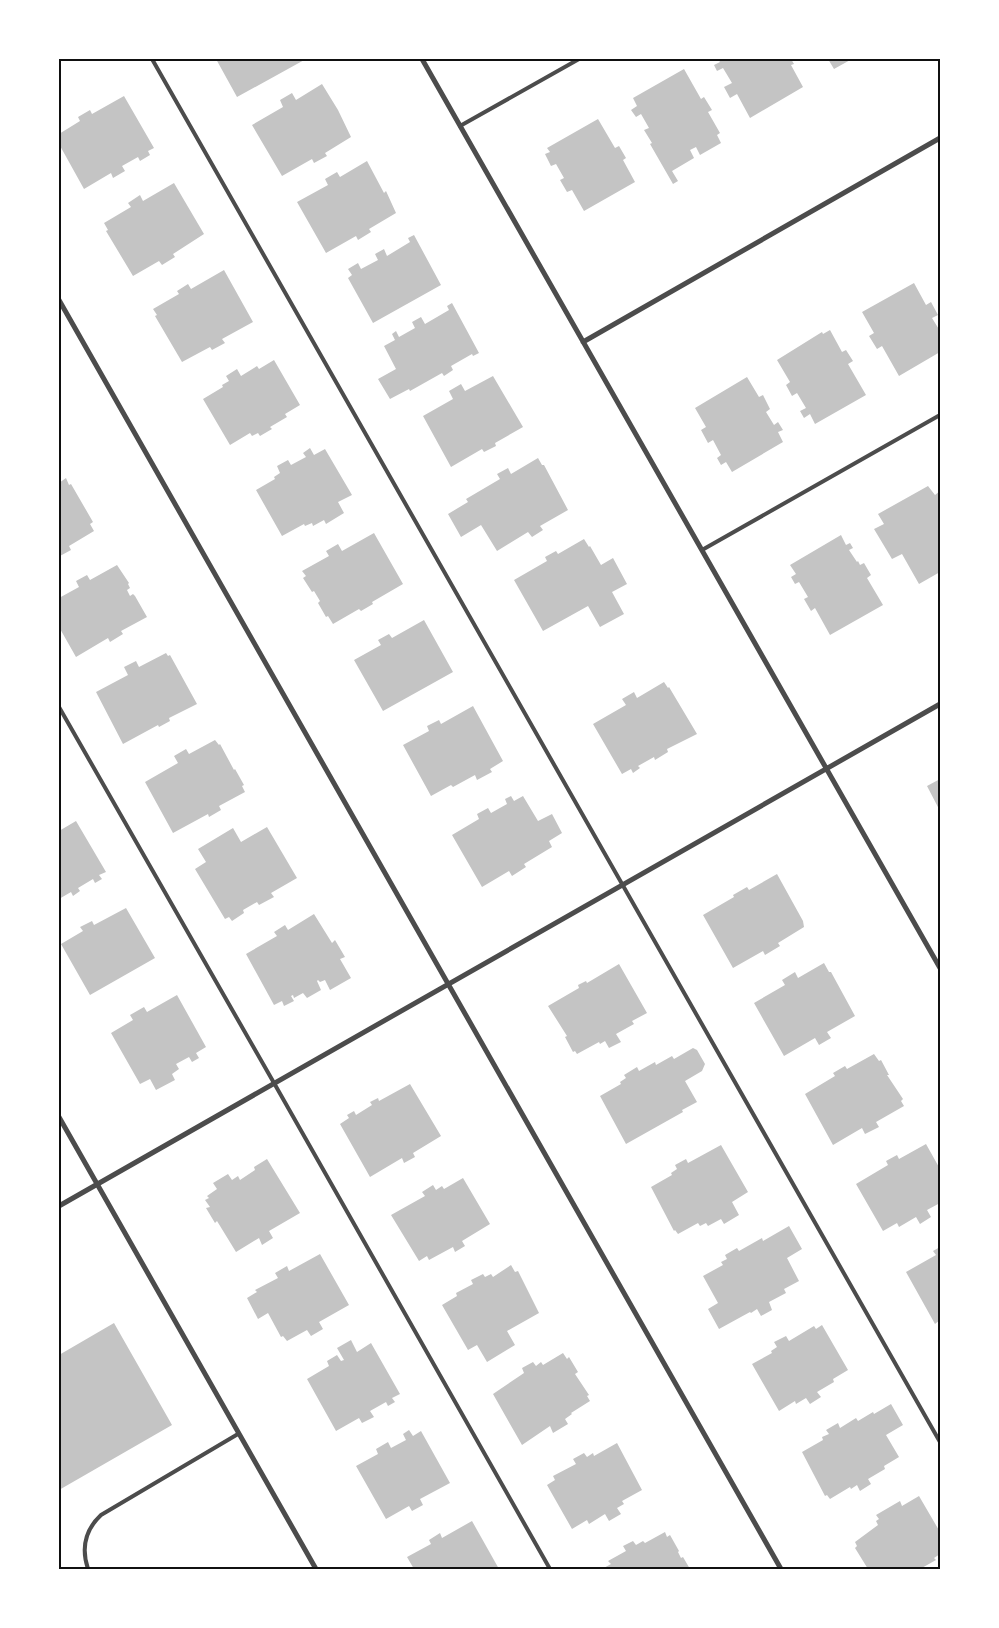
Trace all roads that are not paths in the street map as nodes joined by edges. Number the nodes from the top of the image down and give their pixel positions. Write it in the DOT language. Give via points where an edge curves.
graph roads {
  1 [pos="152,59"];
  2 [pos="422,59"];
  3 [pos="579,59"];
  4 [pos="460,126"];
  5 [pos="940,138"];
  6 [pos="59,300"];
  7 [pos="583,342"];
  8 [pos="940,415"];
  9 [pos="702,550"];
  10 [pos="940,704"];
  11 [pos="59,707"];
  12 [pos="826,768"];
  13 [pos="623,884"];
  14 [pos="940,968"];
  15 [pos="448,984"];
  16 [pos="274,1083"];
  17 [pos="59,1117"];
  18 [pos="97,1184"];
  19 [pos="59,1206"];
  20 [pos="238,1434"];
  21 [pos="940,1442"];
  22 [pos="88,1569"];
  23 [pos="316,1569"];
  24 [pos="550,1569"];
  25 [pos="781,1569"];
  1 -- 13 [label="lane"];
  2 -- 4 [label="street"];
  3 -- 4 [label="lane"];
  4 -- 7 [label="street"];
  5 -- 7 [label="street"];
  6 -- 15 [label="street"];
  7 -- 9 [label="street"];
  8 -- 9 [label="lane"];
  9 -- 12 [label="street"];
  10 -- 12 [label="street"];
  11 -- 16 [label="lane"];
  12 -- 13 [label="street"];
  12 -- 14 [label="street"];
  13 -- 15 [label="street"];
  13 -- 21 [label="lane"];
  15 -- 16 [label="street"];
  15 -- 25 [label="street"];
  16 -- 18 [label="street"];
  16 -- 24 [label="lane"];
  17 -- 18 [label="street"];
  18 -- 19 [label="street"];
  18 -- 20 [label="street"];
  20 -- 22 [label="lane" via="101,1515 85,1540"];
  20 -- 23 [label="street"];
}
